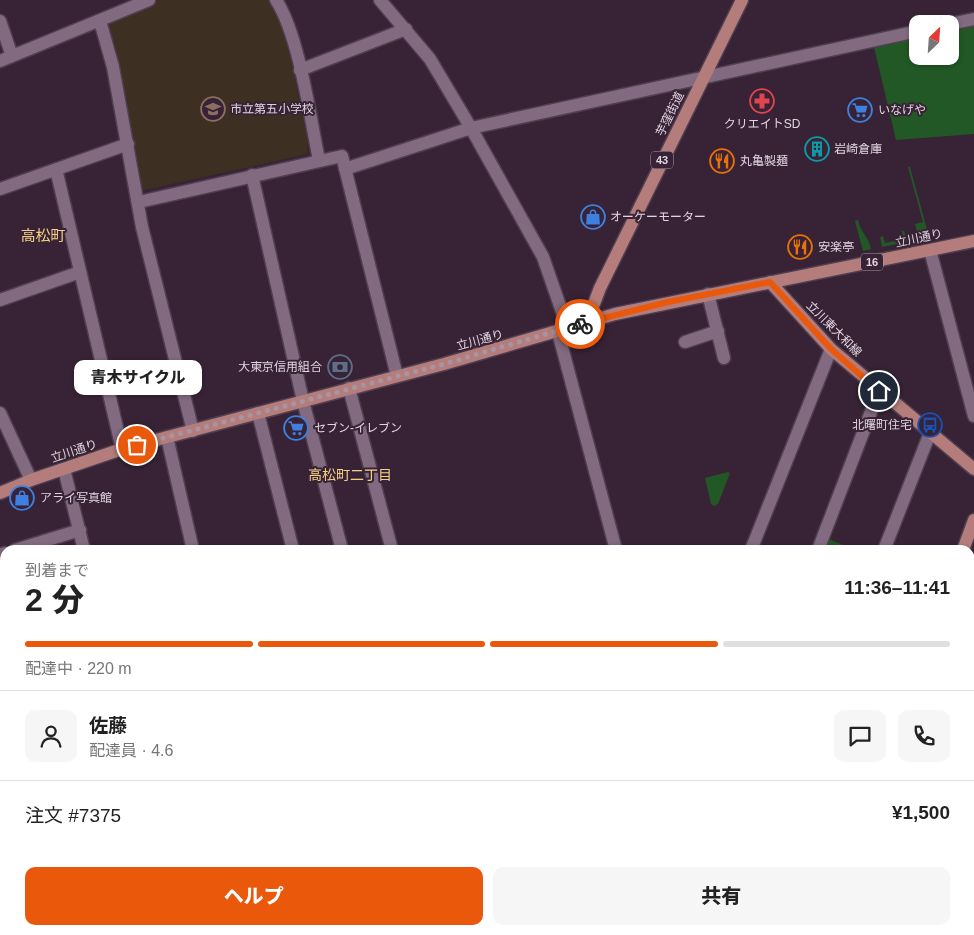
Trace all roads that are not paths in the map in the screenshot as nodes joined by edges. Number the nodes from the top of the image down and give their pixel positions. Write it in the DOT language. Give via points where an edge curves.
graph roads {
  1 [pos="149,0"];
  2 [pos="276,0"];
  3 [pos="380,0"];
  4 [pos="742,0"];
  5 [pos="974,19"];
  6 [pos="0,21"];
  7 [pos="100,21"];
  8 [pos="959,22"];
  9 [pos="406,29"];
  10 [pos="909,33"];
  11 [pos="6,59"];
  12 [pos="300,70"];
  13 [pos="703,78"];
  14 [pos="471,128"];
  15 [pos="128,144"];
  16 [pos="319,160"];
  17 [pos="56,169"];
  18 [pos="345,169"];
  19 [pos="252,175"];
  20 [pos="0,189"];
  21 [pos="139,202"];
  22 [pos="974,241"];
  23 [pos="930,250"];
  24 [pos="80,272"];
  25 [pos="770,282"];
  26 [pos="708,294"];
  27 [pos="0,300"];
  28 [pos="586,322"];
  29 [pos="563,330"];
  30 [pos="718,331"];
  31 [pos="686,342"];
  32 [pos="831,349"];
  33 [pos="724,358"];
  34 [pos="397,376"];
  35 [pos="349,388"];
  36 [pos="879,391"];
  37 [pos="303,401"];
  38 [pos="0,413"];
  39 [pos="258,413"];
  40 [pos="974,416"];
  41 [pos="193,431"];
  42 [pos="930,433"];
  43 [pos="167,437"];
  44 [pos="122,449"];
  45 [pos="64,469"];
  46 [pos="974,469"];
  47 [pos="30,480"];
  48 [pos="0,493"];
  49 [pos="974,520"];
  50 [pos="80,530"];
  51 [pos="31,545"];
  52 [pos="83,545"];
  53 [pos="193,545"];
  54 [pos="292,545"];
  55 [pos="341,545"];
  56 [pos="391,545"];
  57 [pos="615,545"];
  58 [pos="753,545"];
  59 [pos="820,545"];
  60 [pos="886,545"];
  61 [pos="964,545"];
  1 -- 7 [label="street"];
  2 -- 12 [label="street" via="284,12"];
  3 -- 9 [label="street"];
  4 -- 13 [label="main road, 芋窪街道 / 43"];
  5 -- 8 [label="street"];
  6 -- 11 [label="street"];
  7 -- 11 [label="street"];
  7 -- 15 [label="street"];
  9 -- 12 [label="street"];
  9 -- 14 [label="street" via="430,59"];
  10 -- 13 [label="street"];
  12 -- 16 [label="street"];
  13 -- 14 [label="street"];
  13 -- 28 [label="main road, 芋窪街道 / 43"];
  14 -- 18 [label="street"];
  14 -- 29 [label="street" via="543,257"];
  15 -- 17 [label="street"];
  15 -- 21 [label="street"];
  16 -- 18 [label="street" via="342,156"];
  16 -- 19 [label="street"];
  17 -- 20 [label="street"];
  17 -- 24 [label="street"];
  18 -- 34 [label="street"];
  19 -- 21 [label="street"];
  19 -- 37 [label="street"];
  21 -- 41 [label="street" via="142,227"];
  22 -- 23 [label="main road, 立川通り / 16"];
  23 -- 25 [label="main road, 立川通り / 16"];
  23 -- 40 [label="street"];
  24 -- 27 [label="street"];
  24 -- 44 [label="street"];
  25 -- 26 [label="main road, 立川通り / 16"];
  25 -- 32 [label="main road, 立川東大和線"];
  26 -- 28 [label="main road, 立川通り / 16"];
  26 -- 30 [label="street"];
  28 -- 29 [label="main road, 立川通り / 16"];
  29 -- 34 [label="main road, 立川通り / 16"];
  29 -- 57 [label="street"];
  30 -- 31 [label="street"];
  30 -- 33 [label="street"];
  32 -- 36 [label="main road, 立川東大和線"];
  32 -- 58 [label="street"];
  34 -- 35 [label="main road, 立川通り / 16"];
  35 -- 37 [label="main road, 立川通り / 16"];
  35 -- 56 [label="street"];
  36 -- 42 [label="main road, 立川東大和線"];
  36 -- 59 [label="street"];
  37 -- 39 [label="main road, 立川通り / 16"];
  37 -- 55 [label="street"];
  38 -- 47 [label="street"];
  39 -- 41 [label="main road, 立川通り / 16"];
  39 -- 54 [label="street"];
  41 -- 43 [label="main road, 立川通り / 16"];
  42 -- 46 [label="main road, 立川東大和線"];
  42 -- 60 [label="street"];
  43 -- 44 [label="main road, 立川通り / 16"];
  43 -- 53 [label="street"];
  44 -- 45 [label="main road, 立川通り / 16"];
  45 -- 47 [label="main road, 立川通り / 16"];
  45 -- 50 [label="street"];
  47 -- 48 [label="main road, 立川通り / 16"];
  49 -- 61 [label="main road"];
  50 -- 51 [label="street"];
  50 -- 52 [label="street"];
}
